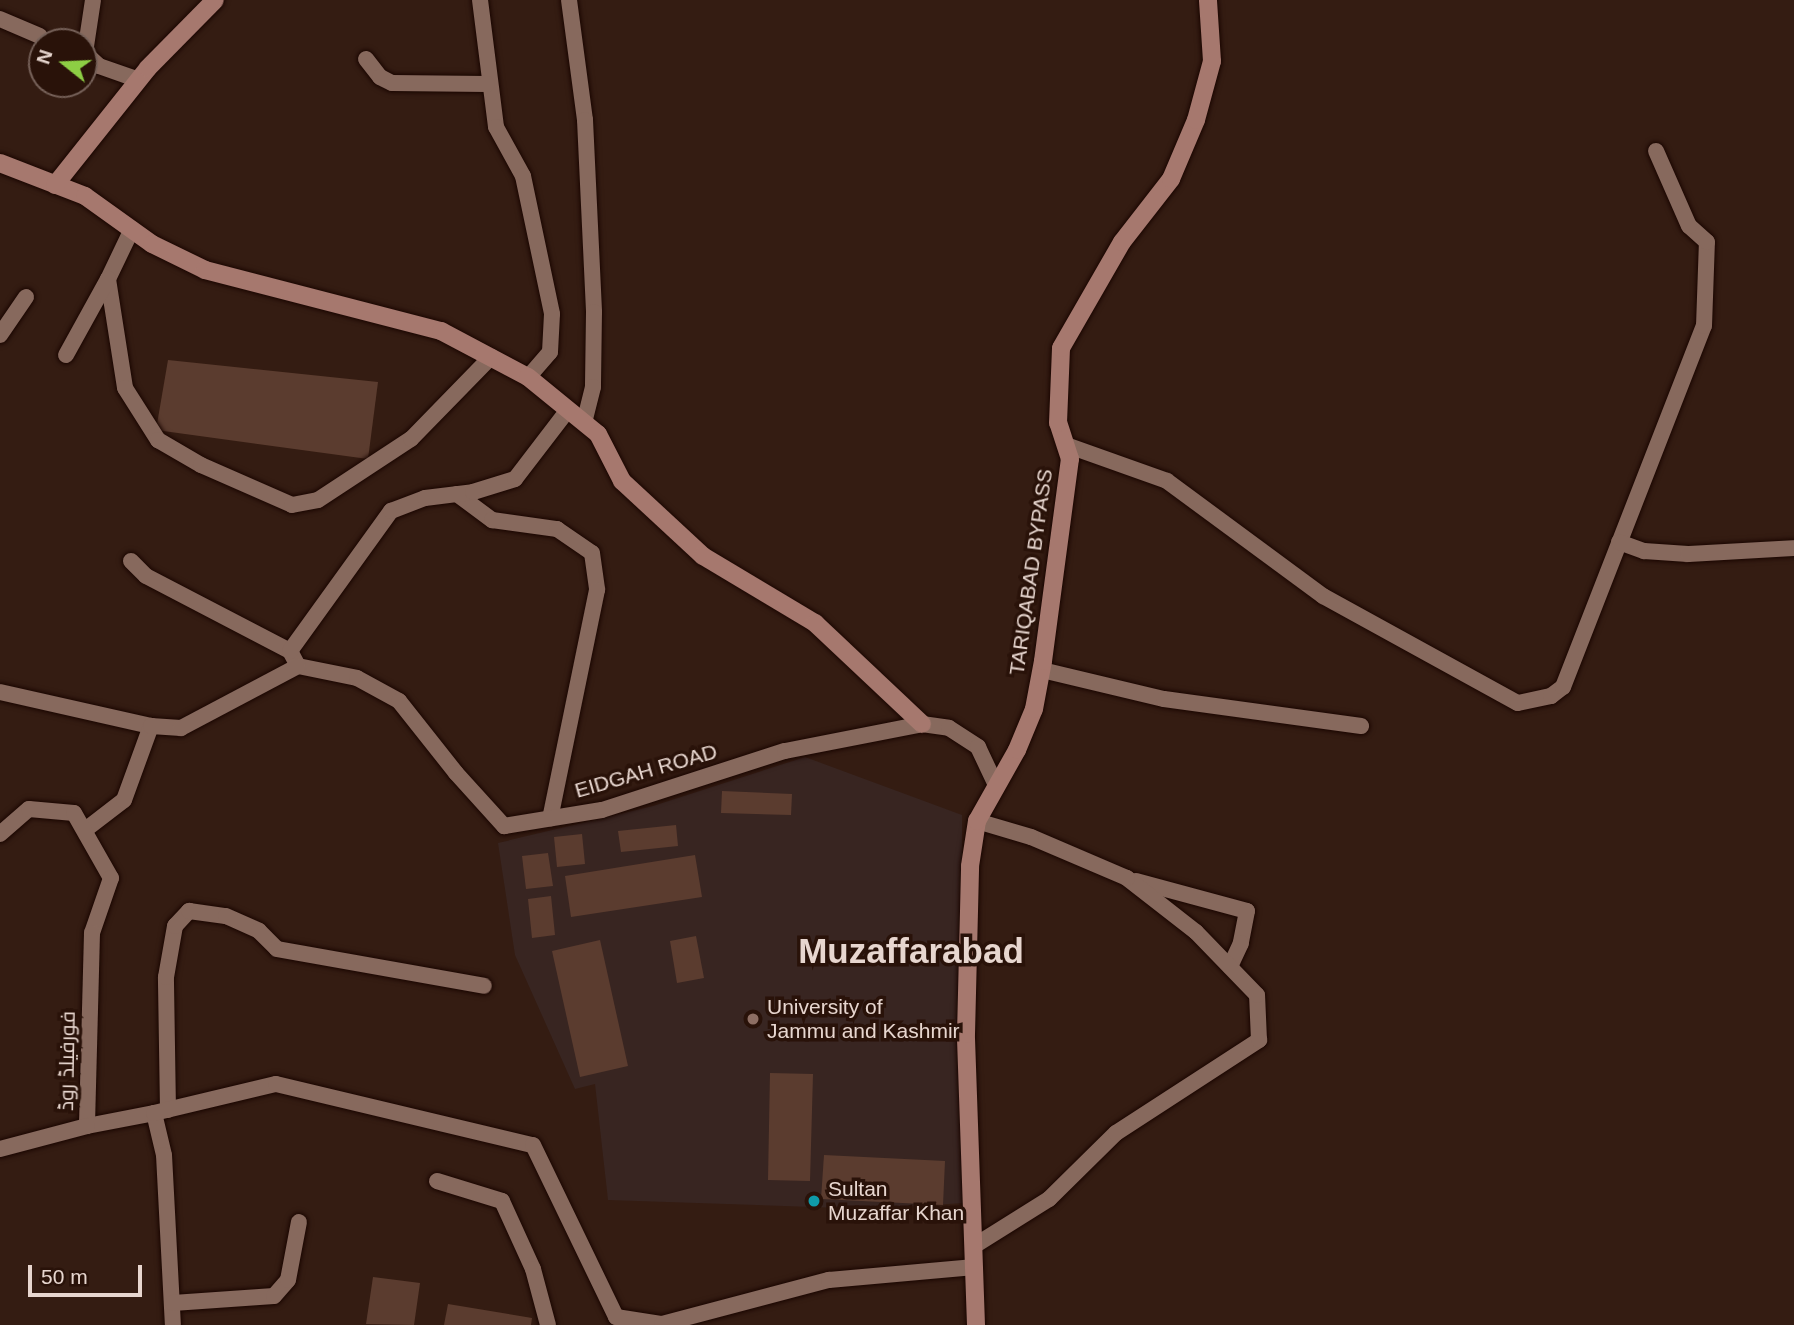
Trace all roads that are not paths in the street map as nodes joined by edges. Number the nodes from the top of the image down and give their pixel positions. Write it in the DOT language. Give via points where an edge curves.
graph roads {
  1 [pos="93,0"];
  2 [pos="215,0"];
  3 [pos="480,0"];
  4 [pos="569,0"];
  5 [pos="1208,0"];
  6 [pos="0,19"];
  7 [pos="28,31"];
  8 [pos="366,59"];
  9 [pos="139,80"];
  10 [pos="487,83"];
  11 [pos="1656,151"];
  12 [pos="0,163"];
  13 [pos="55,185"];
  14 [pos="132,229"];
  15 [pos="108,279"];
  16 [pos="26,297"];
  17 [pos="0,335"];
  18 [pos="66,355"];
  19 [pos="491,357"];
  20 [pos="528,377"];
  21 [pos="568,410"];
  22 [pos="584,422"];
  23 [pos="1066,445"];
  24 [pos="457,494"];
  25 [pos="1619,542"];
  26 [pos="1794,548"];
  27 [pos="131,561"];
  28 [pos="294,659"];
  29 [pos="1042,670"];
  30 [pos="0,692"];
  31 [pos="922,724"];
  32 [pos="151,726"];
  33 [pos="1361,726"];
  34 [pos="996,785"];
  35 [pos="550,818"];
  36 [pos="977,821"];
  37 [pos="85,830"];
  38 [pos="0,834"];
  39 [pos="1127,878"];
  40 [pos="1230,967"];
  41 [pos="484,986"];
  42 [pos="161,1112"];
  43 [pos="87,1126"];
  44 [pos="0,1149"];
  45 [pos="437,1181"];
  46 [pos="299,1222"];
  47 [pos="974,1246"];
  48 [pos="974,1268"];
  49 [pos="173,1303"];
  50 [pos="173,1325"];
  51 [pos="548,1325"];
  52 [pos="976,1325"];
  1 -- 9 [label="street" via="85,54 99,66"];
  2 -- 9 [label="street"];
  3 -- 10 [label="street"];
  4 -- 22 [label="street" via="585,120 594,312 593,387"];
  5 -- 23 [label="street, TARIQABAD BYPASS" via="1212,61 1196,120 1171,179 1122,242 1061,348 1058,423"];
  6 -- 7 [label="street"];
  8 -- 10 [label="street" via="380,77 392,83"];
  9 -- 13 [label="street"];
  10 -- 20 [label="street" via="496,127 523,176 552,314 551,352"];
  11 -- 25 [label="street" via="1689,226 1707,242 1708,303 1663,442"];
  12 -- 13 [label="street"];
  13 -- 14 [label="street" via="85,196"];
  14 -- 15 [label="street"];
  14 -- 19 [label="street" via="205,270 441,331"];
  15 -- 18 [label="street"];
  15 -- 19 [label="street" via="125,388 158,440 201,466 292,505 318,500 411,439"];
  16 -- 17 [label="street"];
  19 -- 20 [label="street"];
  20 -- 21 [label="street"];
  21 -- 22 [label="street"];
  21 -- 24 [label="street" via="515,479"];
  22 -- 31 [label="street" via="598,434 622,481 703,556 814,623"];
  23 -- 25 [label="street" via="1167,481 1323,596 1518,703 1551,696 1563,687"];
  23 -- 29 [label="street, TARIQABAD BYPASS" via="1070,459"];
  24 -- 28 [label="street" via="425,498 391,511"];
  24 -- 35 [label="street" via="492,520 557,529 592,553 597,590"];
  25 -- 26 [label="street" via="1644,551 1688,554"];
  27 -- 28 [label="street" via="146,576"];
  28 -- 32 [label="street" via="181,728"];
  28 -- 35 [label="street, EIDGAH ROAD" via="357,678 399,701 504,826"];
  29 -- 33 [label="street" via="1164,699"];
  29 -- 34 [label="street, TARIQABAD BYPASS" via="1034,709"];
  30 -- 32 [label="street"];
  31 -- 34 [label="street, EIDGAH ROAD" via="949,728 978,747"];
  31 -- 35 [label="street, EIDGAH ROAD" via="785,751 602,810"];
  32 -- 37 [label="street" via="124,800"];
  34 -- 36 [label="street, TARIQABAD BYPASS"];
  36 -- 39 [label="street" via="1031,837"];
  36 -- 47 [label="street, TARIQABAD BYPASS" via="971,866 966,1034"];
  37 -- 38 [label="street, فورفیلڈ روڈ" via="75,813 29,809"];
  37 -- 43 [label="street, فورفیلڈ روڈ" via="111,878 92,933"];
  39 -- 40 [label="street" via="1196,932"];
  39 -- 40 [label="street" via="1247,911 1241,943"];
  40 -- 47 [label="street" via="1257,995 1259,1040 1116,1133 1049,1199"];
  41 -- 42 [label="street" via="277,949 259,931 237,921 189,911 175,926 166,977"];
  42 -- 43 [label="street, فورفیلڈ روڈ"];
  42 -- 48 [label="street, فورفیلڈ روڈ" via="276,1084 533,1145 615,1317 662,1324 829,1280"];
  42 -- 49 [label="street"];
  43 -- 44 [label="street"];
  45 -- 51 [label="street" via="502,1201 533,1269"];
  46 -- 49 [label="street" via="288,1280 274,1296"];
  47 -- 48 [label="street, TARIQABAD BYPASS"];
  48 -- 52 [label="street, TARIQABAD BYPASS"];
  49 -- 50 [label="street"];
}
